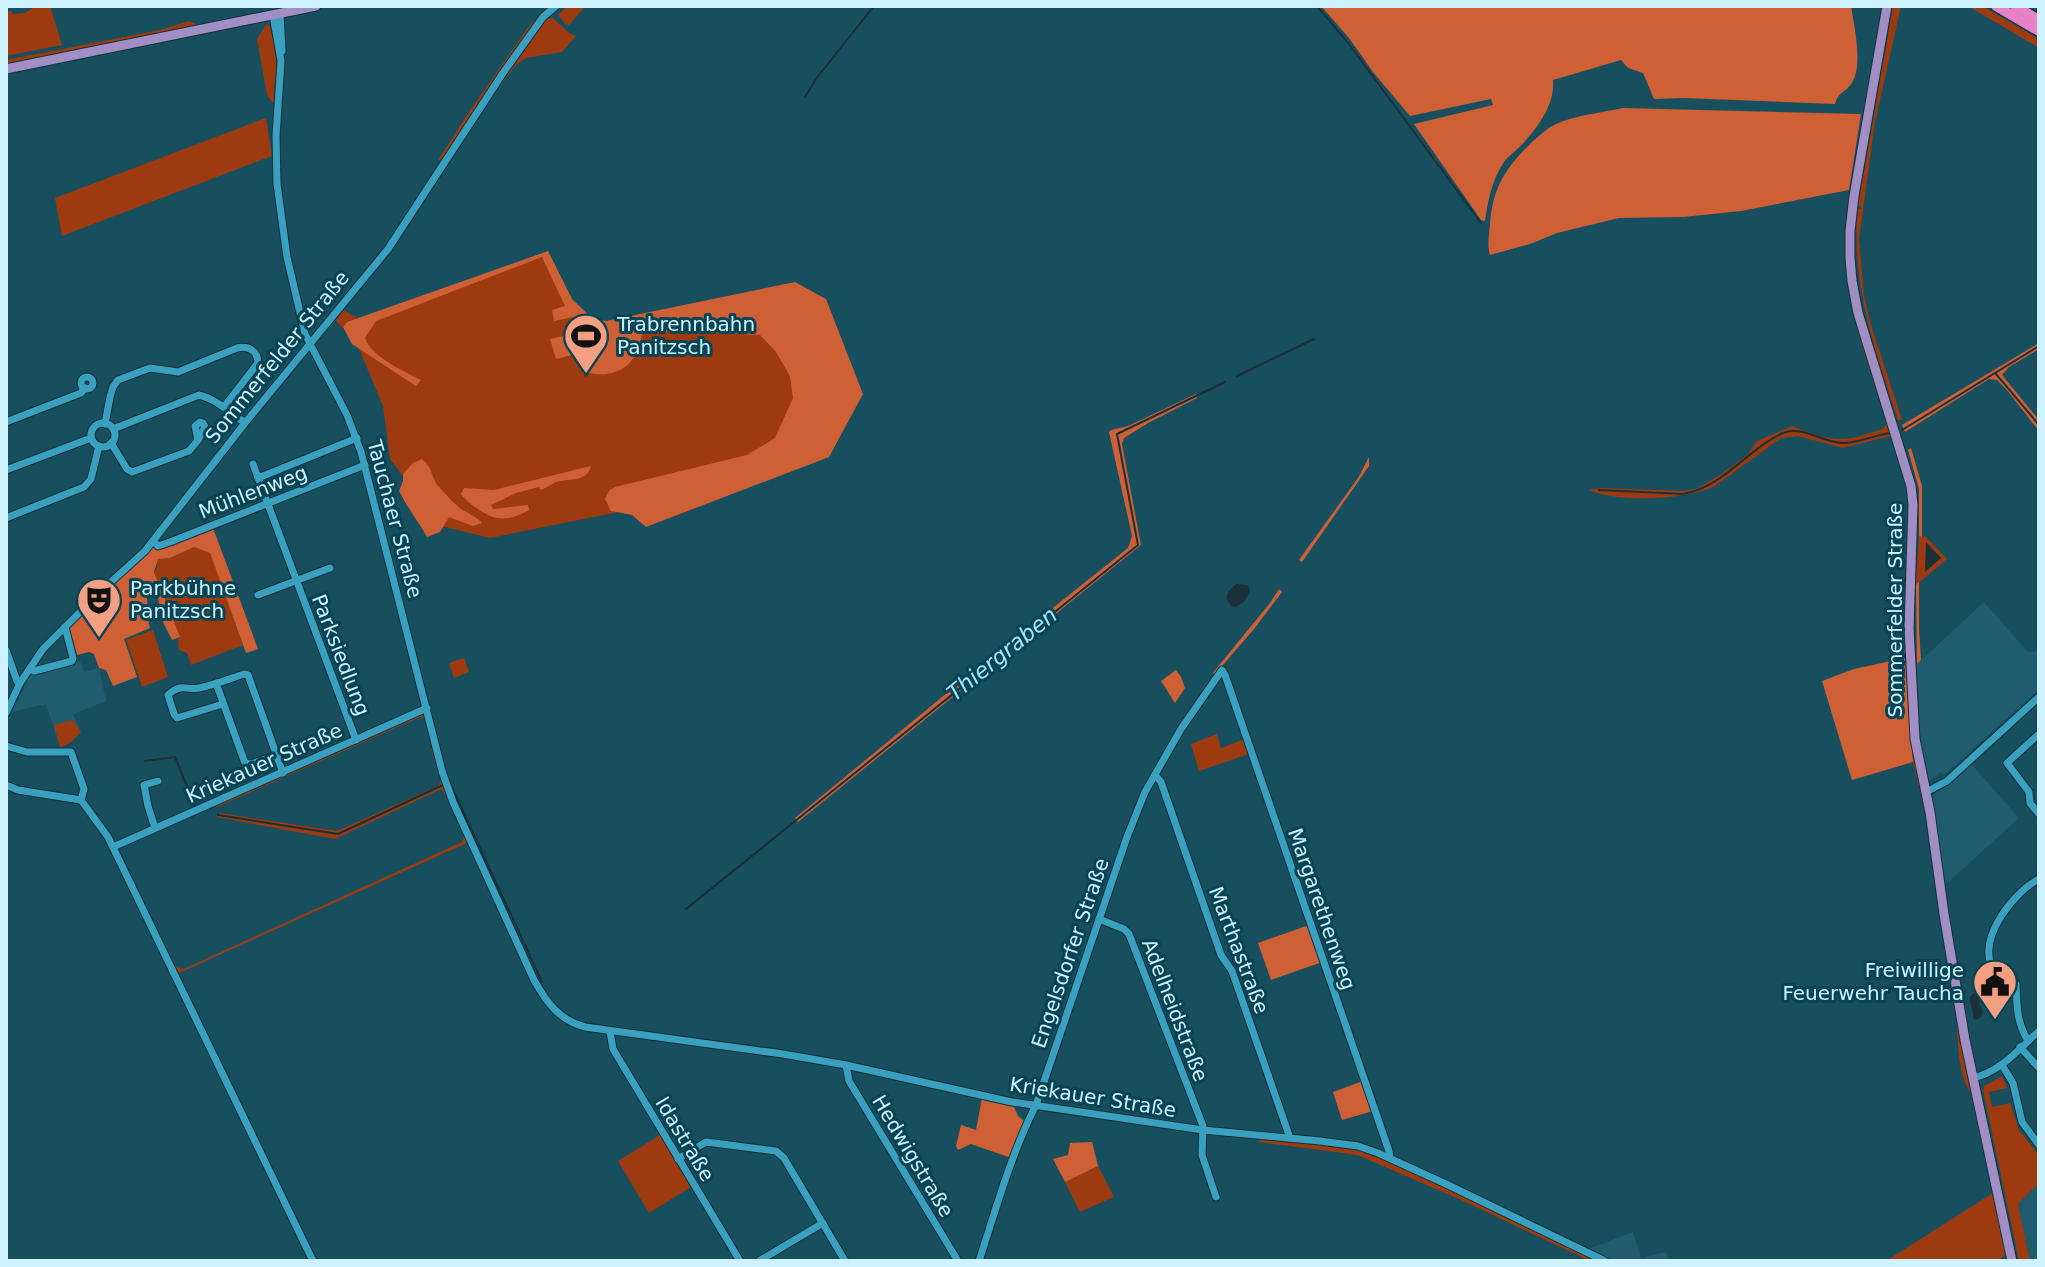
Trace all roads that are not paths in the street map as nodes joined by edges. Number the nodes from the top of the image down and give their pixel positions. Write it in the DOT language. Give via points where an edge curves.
graph roads {
  1 [pos="316,6"];
  2 [pos="556,6"];
  3 [pos="1887,6"];
  4 [pos="1996,6"];
  5 [pos="2015,6"];
  6 [pos="295,8"];
  7 [pos="276,10"];
  8 [pos="2039,20"];
  9 [pos="2039,31"];
  10 [pos="6,69"];
  11 [pos="310,344"];
  12 [pos="85,388"];
  13 [pos="224,407"];
  14 [pos="6,422"];
  15 [pos="245,423"];
  16 [pos="109,427"];
  17 [pos="91,438"];
  18 [pos="357,438"];
  19 [pos="198,440"];
  20 [pos="111,443"];
  21 [pos="99,446"];
  22 [pos="253,464"];
  23 [pos="365,465"];
  24 [pos="6,470"];
  25 [pos="258,478"];
  26 [pos="267,504"];
  27 [pos="6,518"];
  28 [pos="153,541"];
  29 [pos="330,568"];
  30 [pos="296,582"];
  31 [pos="258,595"];
  32 [pos="65,627"];
  33 [pos="6,650"];
  34 [pos="30,669"];
  35 [pos="1222,670"];
  36 [pos="20,683"];
  37 [pos="216,683"];
  38 [pos="2039,697"];
  39 [pos="223,704"];
  40 [pos="427,708"];
  41 [pos="6,713"];
  42 [pos="2039,734"];
  43 [pos="356,740"];
  44 [pos="6,746"];
  45 [pos="277,755"];
  46 [pos="283,773"];
  47 [pos="1155,775"];
  48 [pos="158,781"];
  49 [pos="8,789"];
  50 [pos="2039,790"];
  51 [pos="1926,792"];
  52 [pos="2031,798"];
  53 [pos="81,800"];
  54 [pos="2039,814"];
  55 [pos="155,828"];
  56 [pos="113,847"];
  57 [pos="2039,879"];
  58 [pos="1099,919"];
  59 [pos="559,1015"];
  60 [pos="2039,1031"];
  61 [pos="610,1032"];
  62 [pos="2028,1041"];
  63 [pos="2020,1047"];
  64 [pos="846,1065"];
  65 [pos="2002,1065"];
  66 [pos="2039,1068"];
  67 [pos="1973,1078"];
  68 [pos="1036,1105"];
  69 [pos="1203,1130"];
  70 [pos="1290,1138"];
  71 [pos="2039,1145"];
  72 [pos="1390,1158"];
  73 [pos="678,1159"];
  74 [pos="1216,1197"];
  75 [pos="823,1223"];
  76 [pos="313,1261"];
  77 [pos="740,1261"];
  78 [pos="759,1261"];
  79 [pos="845,1261"];
  80 [pos="958,1261"];
  81 [pos="979,1261"];
  82 [pos="1605,1261"];
  83 [pos="2012,1261"];
  1 -- 6 [label="main road"];
  2 -- 11 [label="street, Sommerfelder Straße" via="503,73 388,249"];
  3 -- 51 [label="main road, Sommerfelder Straße" via="1850,244 1855,299 1913,494 1910,669 1915,739"];
  4 -- 9 [label="highway"];
  5 -- 8 [label="highway"];
  6 -- 7 [label="main road"];
  7 -- 10 [label="main road"];
  7 -- 11 [label="street, Tauchaer Straße" via="281,61 277,184 287,257"];
  11 -- 15 [label="street, Sommerfelder Straße"];
  11 -- 18 [label="street, Tauchaer Straße"];
  12 -- 14 [label="street"];
  13 -- 15 [label="street"];
  13 -- 16 [label="street" via="199,395"];
  13 -- 16 [label="street" via="258,363 251,349 237,348 178,372 150,368 118,380"];
  15 -- 28 [label="street, Sommerfelder Straße"];
  16 -- 17 [label="street" via="94,427"];
  16 -- 20 [label="street"];
  17 -- 21 [label="street"];
  17 -- 24 [label="street"];
  18 -- 23 [label="street, Tauchaer Straße"];
  18 -- 25 [label="street"];
  19 -- 20 [label="street" via="189,451 132,472"];
  20 -- 21 [label="street"];
  21 -- 27 [label="street" via="87,485"];
  22 -- 25 [label="street, Parksiedlung"];
  23 -- 26 [label="street, Mühlenweg"];
  23 -- 40 [label="street, Tauchaer Straße"];
  25 -- 26 [label="street, Parksiedlung"];
  26 -- 28 [label="street, Mühlenweg" via="158,546"];
  26 -- 30 [label="street, Parksiedlung"];
  28 -- 32 [label="street, Sommerfelder Straße"];
  29 -- 30 [label="street, Parksiedlung"];
  30 -- 31 [label="street, Parksiedlung"];
  30 -- 43 [label="street, Parksiedlung"];
  32 -- 34 [label="street, Sommerfelder Straße"];
  32 -- 34 [label="street" via="72,661"];
  33 -- 36 [label="street"];
  34 -- 36 [label="street, Sommerfelder Straße"];
  35 -- 47 [label="street, Engelsdorfer Straße"];
  35 -- 72 [label="street, Margarethenweg"];
  36 -- 41 [label="street, Sommerfelder Straße"];
  37 -- 39 [label="street"];
  37 -- 39 [label="street" via="183,687 168,696 177,718"];
  37 -- 45 [label="street" via="248,675"];
  38 -- 51 [label="street" via="1947,781"];
  39 -- 45 [label="street" via="245,763"];
  40 -- 43 [label="street, Kriekauer Straße"];
  40 -- 59 [label="street, Tauchaer Straße" via="453,802 534,980"];
  42 -- 52 [label="street" via="2007,763"];
  43 -- 46 [label="street, Kriekauer Straße"];
  44 -- 53 [label="street" via="27,752 71,752 84,789"];
  45 -- 46 [label="street"];
  46 -- 55 [label="street, Kriekauer Straße"];
  47 -- 58 [label="street, Engelsdorfer Straße"];
  47 -- 70 [label="street, Marthastraße"];
  48 -- 55 [label="street" via="144,785"];
  49 -- 53 [label="street"];
  50 -- 52 [label="street"];
  51 -- 67 [label="main road, Sommerfelder Straße"];
  52 -- 54 [label="street"];
  53 -- 56 [label="street"];
  55 -- 56 [label="street, Kriekauer Straße"];
  56 -- 76 [label="street"];
  57 -- 62 [label="street" via="2024,887 1997,923 1989,958 2016,984 2020,1027"];
  58 -- 68 [label="street, Engelsdorfer Straße"];
  58 -- 69 [label="street, Adelheidstraße" via="1129,934"];
  59 -- 61 [label="street, Kriekauer Straße"];
  60 -- 62 [label="street"];
  61 -- 64 [label="street, Kriekauer Straße"];
  61 -- 73 [label="street, Idastraße" via="613,1049"];
  62 -- 63 [label="street"];
  63 -- 65 [label="street"];
  63 -- 66 [label="street"];
  64 -- 68 [label="street, Kriekauer Straße"];
  64 -- 80 [label="street, Hedwigstraße" via="849,1081"];
  65 -- 67 [label="street"];
  65 -- 71 [label="street" via="2013,1083 2022,1122"];
  67 -- 83 [label="main road, Sommerfelder Straße"];
  68 -- 69 [label="street, Kriekauer Straße"];
  68 -- 81 [label="street, Engelsdorfer Straße"];
  69 -- 70 [label="street, Kriekauer Straße"];
  69 -- 74 [label="street, Adelheidstraße" via="1202,1155"];
  70 -- 72 [label="street, Kriekauer Straße" via="1348,1144"];
  72 -- 82 [label="street, Kriekauer Straße"];
  73 -- 75 [label="street" via="706,1142 776,1151"];
  73 -- 77 [label="street, Idastraße"];
  75 -- 78 [label="street"];
  75 -- 79 [label="street"];
}
